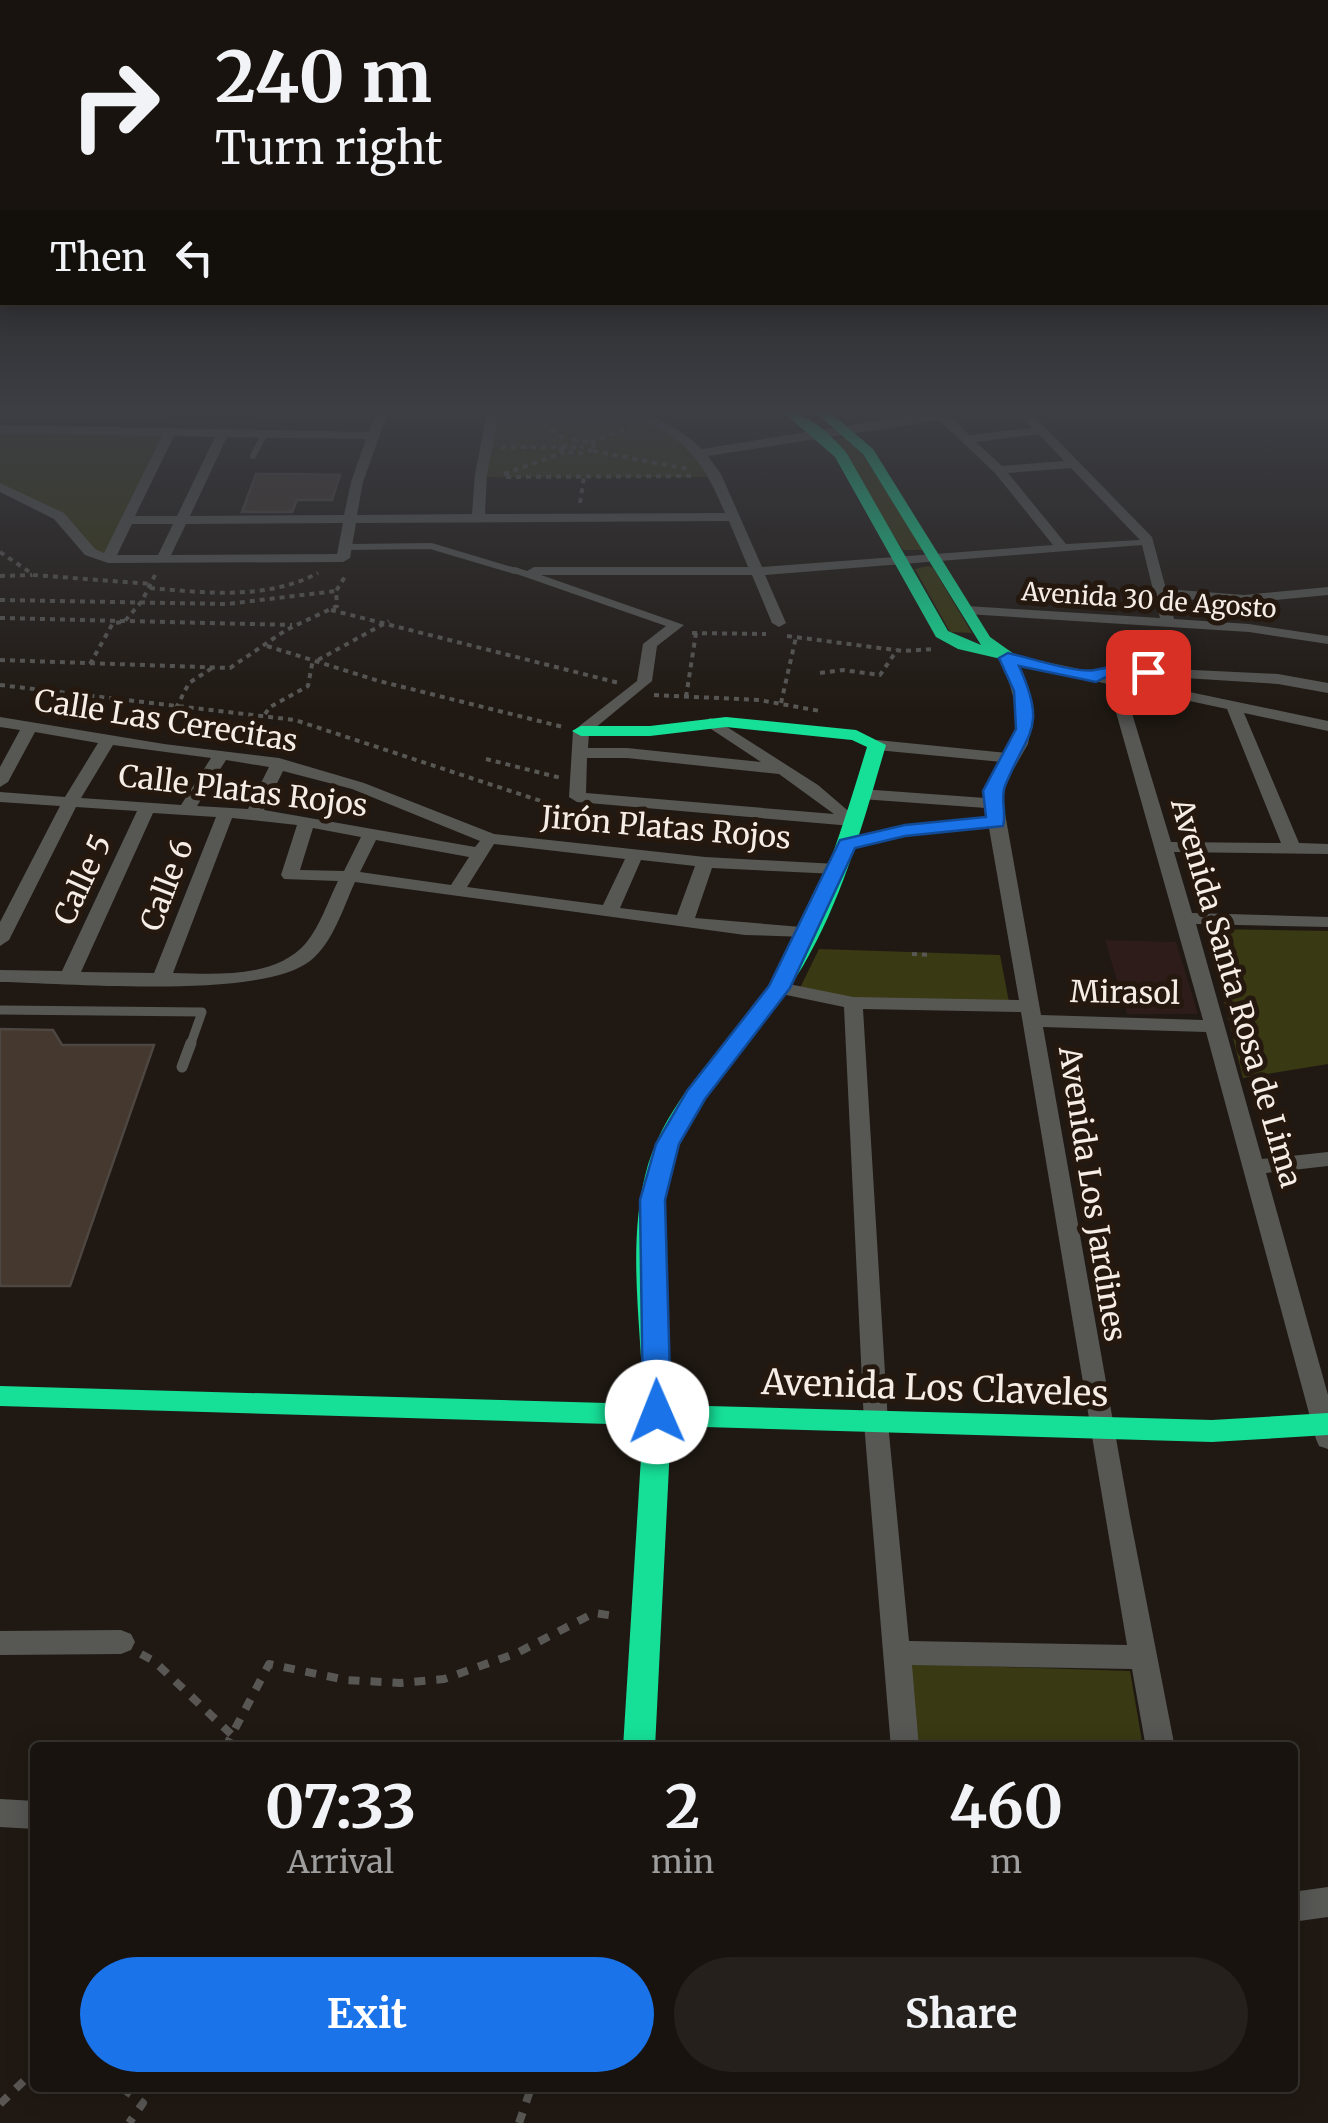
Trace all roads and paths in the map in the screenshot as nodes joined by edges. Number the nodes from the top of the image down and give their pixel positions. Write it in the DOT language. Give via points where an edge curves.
graph roads {
  1 [pos="49,511"];
  2 [pos="132,511"];
  3 [pos="185,511"];
  4 [pos="350,511"];
  5 [pos="478,511"];
  6 [pos="731,511"];
  7 [pos="873,511"];
  8 [pos="905,511"];
  9 [pos="1032,511"];
  10 [pos="1118,511"];
  11 [pos="734,517"];
  12 [pos="478,518"];
  13 [pos="348,519"];
  14 [pos="128,520"];
  15 [pos="180,521"];
  16 [pos="1136,543"];
  17 [pos="1061,548"];
  18 [pos="0,552"];
  19 [pos="343,555"];
  20 [pos="935,558"];
  21 [pos="108,559"];
  22 [pos="162,560"];
  23 [pos="902,561"];
  24 [pos="758,570"];
  25 [pos="515,571"];
  26 [pos="34,575"];
  27 [pos="0,576"];
  28 [pos="150,586"];
  29 [pos="1328,591"];
  30 [pos="336,592"];
  31 [pos="1160,592"];
  32 [pos="0,600"];
  33 [pos="142,601"];
  34 [pos="331,610"];
  35 [pos="967,610"];
  36 [pos="0,618"];
  37 [pos="389,621"];
  38 [pos="124,622"];
  39 [pos="779,622"];
  40 [pos="1168,623"];
  41 [pos="1328,624"];
  42 [pos="295,625"];
  43 [pos="1282,631"];
  44 [pos="669,632"];
  45 [pos="696,633"];
  46 [pos="796,636"];
  47 [pos="1328,640"];
  48 [pos="952,641"];
  49 [pos="267,646"];
  50 [pos="897,650"];
  51 [pos="1008,658"];
  52 [pos="0,660"];
  53 [pos="315,660"];
  54 [pos="90,664"];
  55 [pos="212,668"];
  56 [pos="820,673"];
  57 [pos="647,678"];
  58 [pos="1105,678"];
  59 [pos="0,686"];
  60 [pos="1328,688"];
  61 [pos="631,692"];
  62 [pos="686,698"];
  63 [pos="782,702"];
  64 [pos="1234,707"];
  65 [pos="176,708"];
  66 [pos="820,710"];
  67 [pos="265,714"];
  68 [pos="0,722"];
  69 [pos="710,723"];
  70 [pos="30,726"];
  71 [pos="1328,726"];
  72 [pos="108,740"];
  73 [pos="580,742"];
  74 [pos="877,745"];
  75 [pos="222,754"];
  76 [pos="1011,758"];
  77 [pos="486,759"];
  78 [pos="278,763"];
  79 [pos="786,770"];
  80 [pos="0,782"];
  81 [pos="575,787"];
  82 [pos="862,794"];
  83 [pos="0,797"];
  84 [pos="71,800"];
  85 [pos="148,806"];
  86 [pos="187,808"];
  87 [pos="226,812"];
  88 [pos="995,813"];
  89 [pos="254,814"];
  90 [pos="307,822"];
  91 [pos="850,832"];
  92 [pos="371,833"];
  93 [pos="491,839"];
  94 [pos="1165,847"];
  95 [pos="1292,848"];
  96 [pos="1328,848"];
  97 [pos="477,854"];
  98 [pos="636,856"];
  99 [pos="705,862"];
  100 [pos="837,869"];
  101 [pos="350,876"];
  102 [pos="456,890"];
  103 [pos="609,912"];
  104 [pos="1185,918"];
  105 [pos="684,922"];
  106 [pos="1328,922"];
  107 [pos="808,932"];
  108 [pos="0,940"];
  109 [pos="912,954"];
  110 [pos="932,954"];
  111 [pos="0,976"];
  112 [pos="69,977"];
  113 [pos="160,979"];
  114 [pos="779,988"];
  115 [pos="854,1002"];
  116 [pos="0,1010"];
  117 [pos="1032,1013"];
  118 [pos="1215,1026"];
  119 [pos="182,1067"];
  120 [pos="1328,1159"];
  121 [pos="1255,1167"];
  122 [pos="0,1396"];
  123 [pos="657,1412"];
  124 [pos="876,1423"];
  125 [pos="1100,1428"];
  126 [pos="1326,1429"];
  127 [pos="646,1620"];
  128 [pos="121,1642"];
  129 [pos="0,1644"];
  130 [pos="895,1653"];
  131 [pos="1143,1656"];
  132 [pos="232,1735"];
  133 [pos="228,1742"];
  134 [pos="639,1742"];
  135 [pos="904,1742"];
  136 [pos="1160,1742"];
  137 [pos="0,1812"];
  138 [pos="30,1815"];
  139 [pos="1328,1902"];
  140 [pos="1298,1907"];
  141 [pos="30,2075"];
  142 [pos="128,2092"];
  143 [pos="530,2092"];
  144 [pos="0,2104"];
  145 [pos="129,2123"];
  146 [pos="519,2123"];
  1 -- 21 [label="street" via="90,552"];
  2 -- 14 [label="street"];
  3 -- 15 [label="street"];
  4 -- 13 [label="street"];
  5 -- 12 [label="street"];
  6 -- 11 [label="street"];
  7 -- 23 [label="street"];
  8 -- 20 [label="street"];
  9 -- 17 [label="street"];
  10 -- 31 [label="street" via="1147,540"];
  11 -- 12 [label="street"];
  11 -- 24 [label="street"];
  12 -- 13 [label="street"];
  13 -- 15 [label="street"];
  13 -- 19 [label="street"];
  14 -- 15 [label="street"];
  14 -- 21 [label="street"];
  15 -- 22 [label="street"];
  16 -- 17 [label="street"];
  17 -- 20 [label="street"];
  18 -- 26 [label="path"];
  19 -- 22 [label="street"];
  19 -- 25 [label="lane" via="431,546"];
  19 -- 28 [label="path" via="294,585 236,591"];
  19 -- 30 [label="path" via="348,572"];
  20 -- 23 [label="street"];
  20 -- 35 [label="street"];
  21 -- 22 [label="street"];
  22 -- 28 [label="path"];
  23 -- 24 [label="street"];
  23 -- 48 [label="street"];
  24 -- 25 [label="street"];
  24 -- 39 [label="street"];
  25 -- 44 [label="street" via="677,625"];
  26 -- 27 [label="path"];
  26 -- 28 [label="path"];
  28 -- 33 [label="path"];
  29 -- 31 [label="street" via="1244,599"];
  30 -- 33 [label="path" via="226,604"];
  30 -- 34 [label="path" via="339,600"];
  31 -- 40 [label="street"];
  32 -- 33 [label="path"];
  33 -- 38 [label="path"];
  34 -- 37 [label="path"];
  34 -- 42 [label="path"];
  35 -- 40 [label="street, Avenida 30 de Agosto"];
  35 -- 51 [label="street" via="984,640"];
  36 -- 38 [label="path"];
  37 -- 53 [label="path"];
  37 -- 57 [label="path" via="548,668 624,684"];
  38 -- 42 [label="path"];
  38 -- 54 [label="path" via="113,623"];
  40 -- 43 [label="street, Avenida 30 de Agosto"];
  41 -- 43 [label="street"];
  42 -- 49 [label="path"];
  43 -- 47 [label="street, Avenida 30 de Agosto"];
  44 -- 45 [label="path"];
  44 -- 57 [label="street" via="650,644"];
  45 -- 46 [label="path"];
  45 -- 62 [label="path"];
  46 -- 50 [label="path"];
  46 -- 63 [label="path"];
  48 -- 50 [label="path" via="918,652"];
  48 -- 51 [label="street"];
  49 -- 53 [label="path"];
  49 -- 55 [label="path" via="230,668"];
  50 -- 56 [label="path" via="880,675"];
  51 -- 58 [label="street"];
  51 -- 76 [label="street" via="1026,712"];
  52 -- 54 [label="path"];
  53 -- 67 [label="path" via="308,686"];
  53 -- 73 [label="path"];
  54 -- 55 [label="path"];
  55 -- 65 [label="path" via="188,683"];
  57 -- 61 [label="street"];
  58 -- 60 [label="street" via="1099,672 1117,670"];
  58 -- 64 [label="street"];
  58 -- 94 [label="street, Avenida Santa Rosa de Lima"];
  59 -- 65 [label="path"];
  61 -- 62 [label="path"];
  61 -- 73 [label="street"];
  62 -- 63 [label="path"];
  63 -- 66 [label="path"];
  64 -- 71 [label="street"];
  64 -- 95 [label="street"];
  65 -- 67 [label="path"];
  67 -- 81 [label="path" via="550,804"];
  68 -- 70 [label="street, Calle Las Cerecitas"];
  69 -- 73 [label="street"];
  69 -- 74 [label="street" via="856,735"];
  69 -- 79 [label="street"];
  70 -- 72 [label="street, Calle Las Cerecitas"];
  70 -- 80 [label="street"];
  72 -- 75 [label="street, Calle Las Cerecitas"];
  72 -- 84 [label="street"];
  73 -- 79 [label="street"];
  73 -- 81 [label="street"];
  74 -- 76 [label="street"];
  74 -- 82 [label="street"];
  75 -- 78 [label="street, Calle Las Cerecitas"];
  75 -- 86 [label="street"];
  76 -- 88 [label="street" via="993,791"];
  77 -- 81 [label="path"];
  78 -- 89 [label="street"];
  78 -- 93 [label="street, Calle Las Cerecitas" via="358,786"];
  79 -- 91 [label="street"];
  81 -- 91 [label="street"];
  82 -- 88 [label="street"];
  82 -- 91 [label="street"];
  83 -- 84 [label="street, Calle Platas Rojos"];
  84 -- 85 [label="street, Calle Platas Rojos"];
  84 -- 108 [label="street"];
  85 -- 86 [label="street, Calle Platas Rojos"];
  85 -- 112 [label="street, Calle 5"];
  86 -- 87 [label="street, Calle Platas Rojos"];
  87 -- 89 [label="street, Calle Platas Rojos"];
  87 -- 113 [label="street, Calle 6"];
  88 -- 91 [label="street" via="905,830"];
  88 -- 117 [label="street, Avenida Los Jardines"];
  89 -- 90 [label="street, Calle Platas Rojos"];
  90 -- 92 [label="street, Calle Platas Rojos"];
  90 -- 101 [label="street" via="290,875"];
  91 -- 100 [label="street"];
  92 -- 97 [label="street, Calle Platas Rojos"];
  92 -- 101 [label="street"];
  93 -- 97 [label="street"];
  93 -- 98 [label="street, Jirón Platas Rojos"];
  94 -- 95 [label="street"];
  94 -- 104 [label="street, Avenida Santa Rosa de Lima"];
  95 -- 96 [label="street"];
  97 -- 102 [label="street"];
  98 -- 99 [label="street, Jirón Platas Rojos"];
  98 -- 103 [label="street"];
  99 -- 100 [label="street, Jirón Platas Rojos"];
  99 -- 105 [label="street"];
  100 -- 107 [label="street"];
  101 -- 102 [label="street"];
  101 -- 113 [label="street" via="318,942 281,969 226,980"];
  102 -- 103 [label="street"];
  103 -- 105 [label="street"];
  104 -- 106 [label="street"];
  104 -- 118 [label="street, Avenida Santa Rosa de Lima"];
  105 -- 107 [label="street"];
  107 -- 114 [label="street"];
  109 -- 110 [label="path"];
  111 -- 112 [label="street"];
  112 -- 113 [label="street"];
  114 -- 115 [label="street, Mirasol"];
  114 -- 123 [label="street" via="695,1096 668,1144 652,1200"];
  115 -- 117 [label="street, Mirasol"];
  115 -- 124 [label="street"];
  116 -- 119 [label="lane" via="202,1012"];
  117 -- 118 [label="street, Mirasol"];
  117 -- 125 [label="street, Avenida Los Jardines"];
  118 -- 121 [label="street, Avenida Santa Rosa de Lima"];
  120 -- 121 [label="street"];
  121 -- 126 [label="street, Avenida Santa Rosa de Lima"];
  122 -- 123 [label="street, Avenida Los Claveles"];
  123 -- 124 [label="street, Avenida Los Claveles"];
  123 -- 127 [label="street"];
  124 -- 125 [label="street, Avenida Los Claveles"];
  124 -- 130 [label="street"];
  125 -- 126 [label="street, Avenida Los Claveles"];
  125 -- 131 [label="street, Avenida Los Jardines"];
  127 -- 132 [label="path" via="594,1613 516,1653 444,1678 346,1680 269,1664"];
  127 -- 134 [label="street"];
  128 -- 129 [label="street"];
  128 -- 132 [label="path" via="154,1661"];
  130 -- 131 [label="street"];
  130 -- 135 [label="street"];
  131 -- 136 [label="street, Avenida Los Jardines"];
  132 -- 133 [label="path"];
  137 -- 138 [label="street"];
  139 -- 140 [label="street"];
  141 -- 144 [label="path"];
  142 -- 145 [label="path" via="144,2103"];
  143 -- 146 [label="path"];
}
